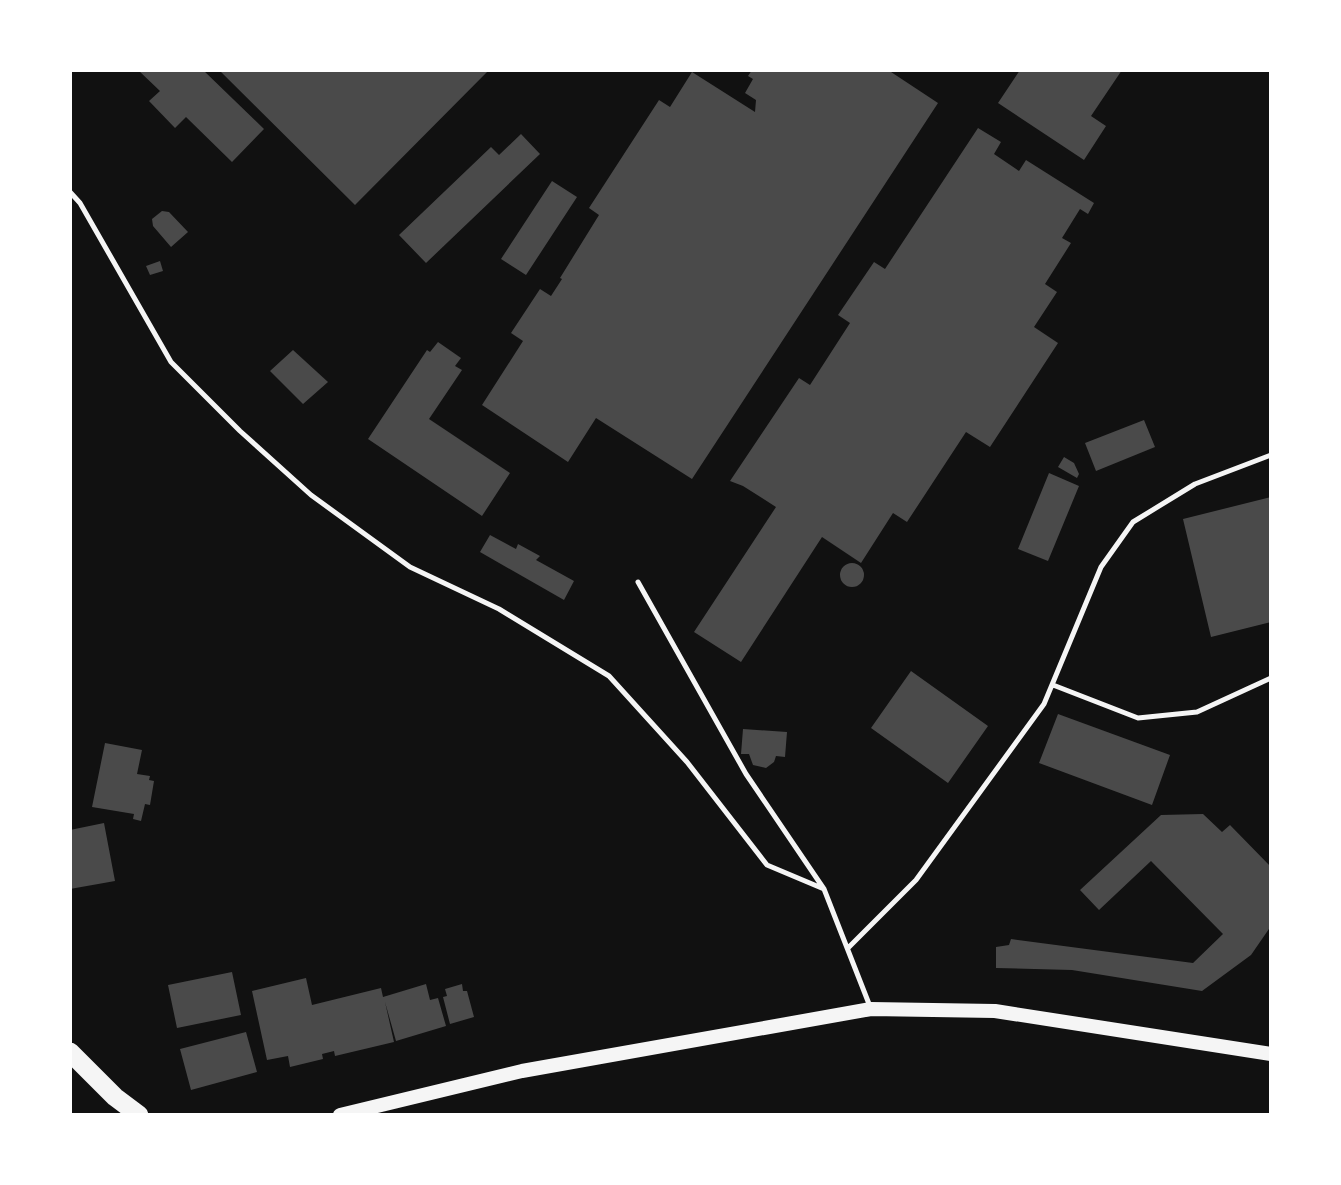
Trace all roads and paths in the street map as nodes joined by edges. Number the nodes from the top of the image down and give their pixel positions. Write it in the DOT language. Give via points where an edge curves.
graph roads {
  1 [pos="70,192"];
  2 [pos="1271,455"];
  3 [pos="638,582"];
  4 [pos="1271,678"];
  5 [pos="1053,685"];
  6 [pos="824,889"];
  7 [pos="848,948"];
  8 [pos="872,1009"];
  9 [pos="70,1052"];
  10 [pos="1271,1054"];
  11 [pos="139,1115"];
  12 [pos="340,1115"];
  1 -- 6 [label="lane" via="171,362 240,430 311,495 410,567 499,609 609,676 687,762 767,865"];
  2 -- 5 [label="lane" via="1195,484 1133,522 1101,568"];
  3 -- 6 [label="lane" via="746,774"];
  4 -- 5 [label="lane" via="1197,712 1138,718"];
  5 -- 7 [label="lane" via="1044,704 916,880"];
  6 -- 7 [label="lane"];
  7 -- 8 [label="lane"];
  8 -- 10 [label="main road" via="995,1012"];
  8 -- 12 [label="main road" via="522,1070"];
  9 -- 11 [label="highway"];
}
